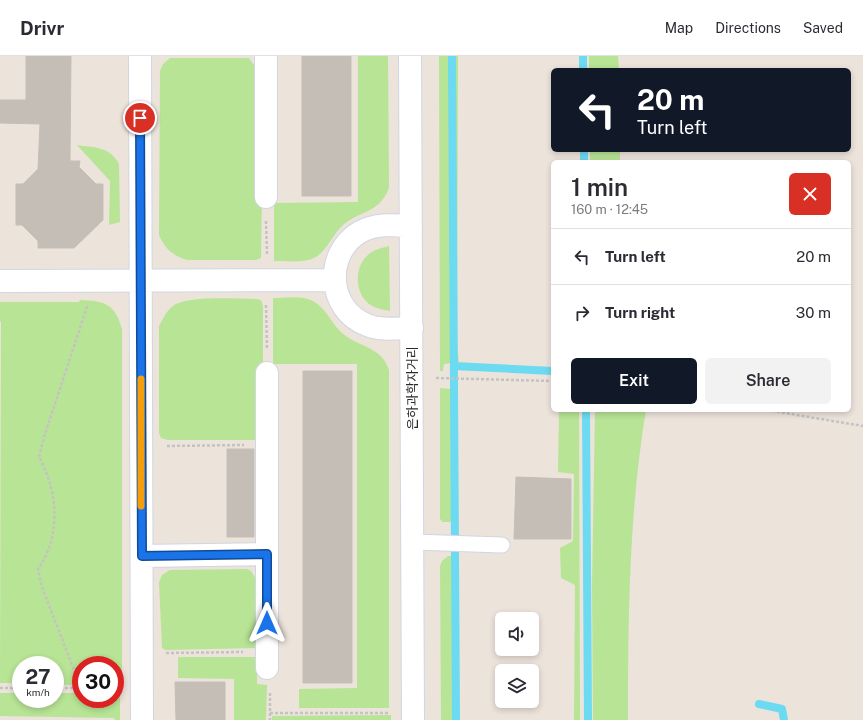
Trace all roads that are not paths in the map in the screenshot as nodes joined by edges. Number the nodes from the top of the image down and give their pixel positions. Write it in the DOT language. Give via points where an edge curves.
graph roads {
  1 [pos="140,56"];
  2 [pos="266,56"];
  3 [pos="410,56"];
  4 [pos="266,197"];
  5 [pos="411,226"];
  6 [pos="334,280"];
  7 [pos="0,281"];
  8 [pos="141,281"];
  9 [pos="412,328"];
  10 [pos="267,373"];
  11 [pos="413,542"];
  12 [pos="502,545"];
  13 [pos="267,554"];
  14 [pos="142,556"];
  15 [pos="267,660"];
  16 [pos="404,717"];
  17 [pos="142,720"];
  1 -- 8 [label="street"];
  2 -- 4 [label="street"];
  3 -- 5 [label="street, 은하과학자거리"];
  5 -- 6 [label="street" via="383,225 356,235 344,247 338,258"];
  5 -- 9 [label="street, 은하과학자거리"];
  6 -- 8 [label="street"];
  6 -- 9 [label="street" via="341,302 356,320 377,329"];
  7 -- 8 [label="street"];
  8 -- 14 [label="street"];
  9 -- 11 [label="street, 은하과학자거리"];
  10 -- 13 [label="street"];
  11 -- 12 [label="lane"];
  11 -- 16 [label="street, 은하과학자거리"];
  13 -- 14 [label="street"];
  13 -- 15 [label="street"];
  14 -- 17 [label="street"];
}
